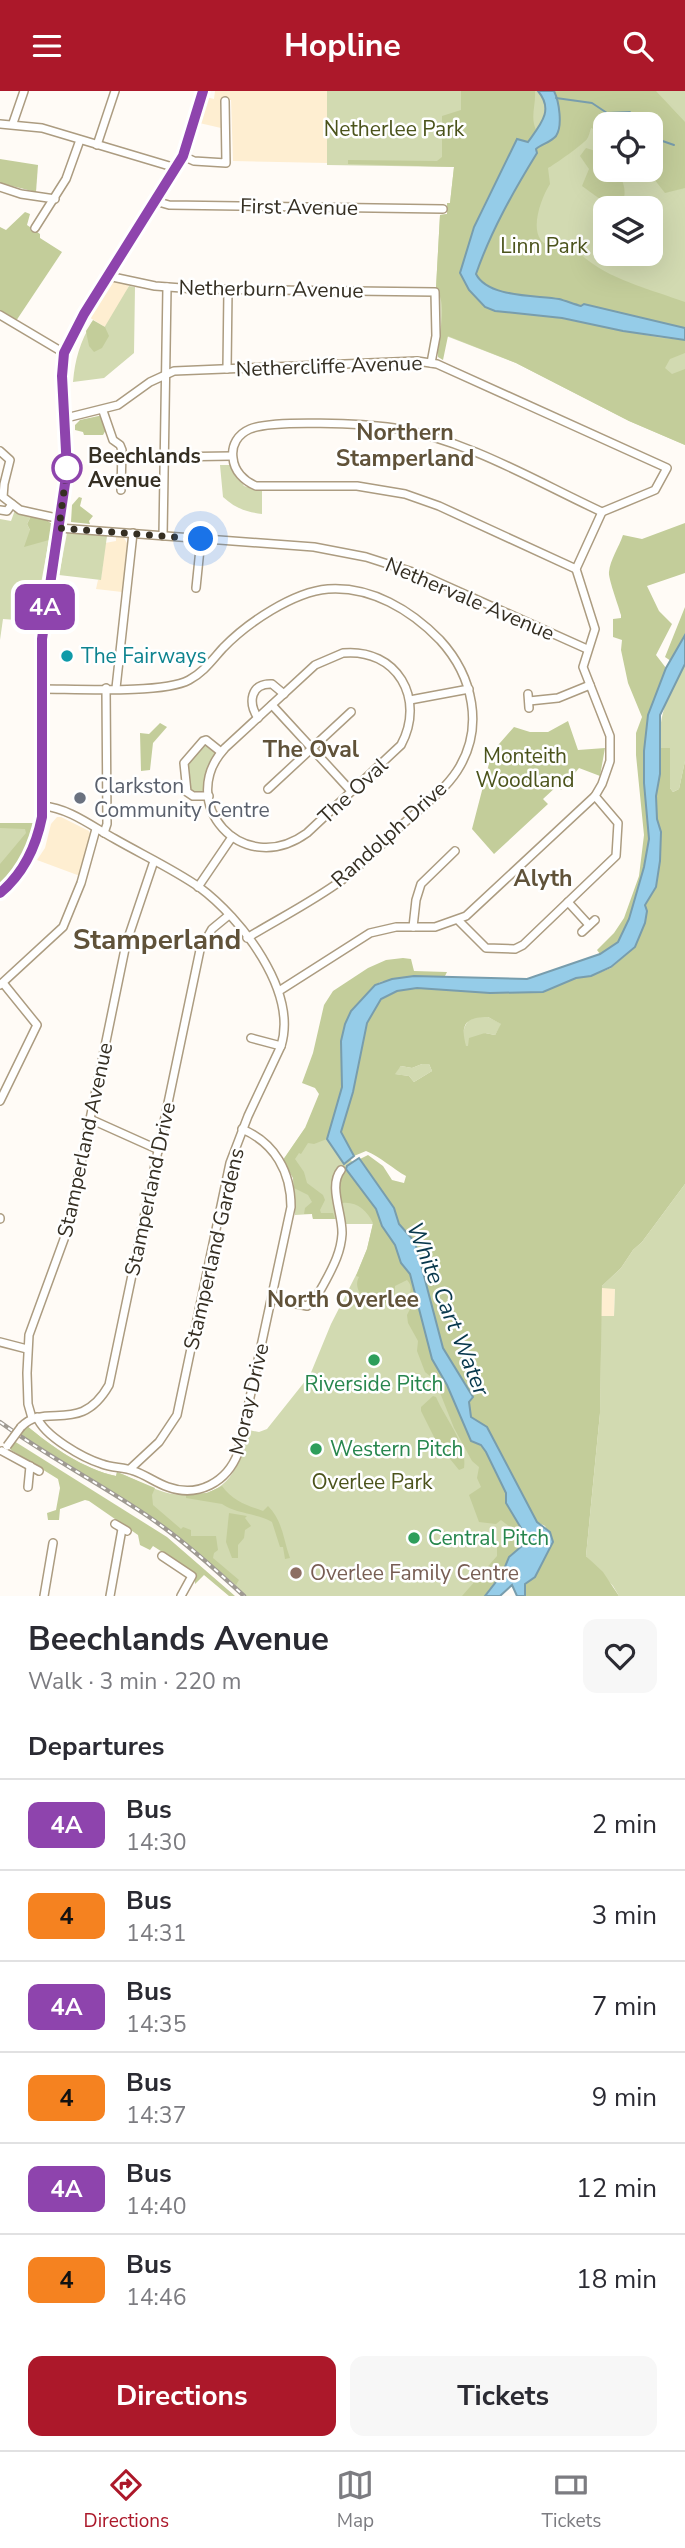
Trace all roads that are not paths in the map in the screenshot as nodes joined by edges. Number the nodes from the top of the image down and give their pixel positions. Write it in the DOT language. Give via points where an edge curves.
graph roads {
  1 [pos="24,91"];
  2 [pos="115,91"];
  3 [pos="203,91"];
  4 [pos="225,101"];
  5 [pos="13,123"];
  6 [pos="0,124"];
  7 [pos="80,140"];
  8 [pos="97,145"];
  9 [pos="183,156"];
  10 [pos="176,168"];
  11 [pos="0,187"];
  12 [pos="55,199"];
  13 [pos="155,201"];
  14 [pos="443,209"];
  15 [pos="35,225"];
  16 [pos="107,276"];
  17 [pos="167,287"];
  18 [pos="228,290"];
  19 [pos="0,315"];
  20 [pos="64,353"];
  21 [pos="431,363"];
  22 [pos="227,369"];
  23 [pos="166,374"];
  24 [pos="103,411"];
  25 [pos="66,418"];
  26 [pos="0,450"];
  27 [pos="232,456"];
  28 [pos="164,457"];
  29 [pos="121,490"];
  30 [pos="12,504"];
  31 [pos="0,510"];
  32 [pos="602,512"];
  33 [pos="60,523"];
  34 [pos="133,533"];
  35 [pos="163,536"];
  36 [pos="201,539"];
  37 [pos="576,569"];
  38 [pos="196,589"];
  39 [pos="587,649"];
  40 [pos="590,685"];
  41 [pos="106,688"];
  42 [pos="116,688"];
  43 [pos="42,689"];
  44 [pos="469,689"];
  45 [pos="284,694"];
  46 [pos="410,700"];
  47 [pos="529,701"];
  48 [pos="272,705"];
  49 [pos="351,712"];
  50 [pos="258,719"];
  51 [pos="312,748"];
  52 [pos="221,752"];
  53 [pos="268,789"];
  54 [pos="351,791"];
  55 [pos="209,796"];
  56 [pos="595,796"];
  57 [pos="43,806"];
  58 [pos="96,829"];
  59 [pos="104,833"];
  60 [pos="232,837"];
  61 [pos="454,851"];
  62 [pos="154,861"];
  63 [pos="198,887"];
  64 [pos="0,893"];
  65 [pos="568,902"];
  66 [pos="229,915"];
  67 [pos="458,921"];
  68 [pos="413,927"];
  69 [pos="582,932"];
  70 [pos="247,938"];
  71 [pos="1,984"];
  72 [pos="279,991"];
  73 [pos="251,1039"];
  74 [pos="281,1046"];
  75 [pos="0,1101"];
  76 [pos="90,1119"];
  77 [pos="242,1129"];
  78 [pos="159,1150"];
  79 [pos="341,1170"];
  80 [pos="272,1299"];
  81 [pos="0,1342"];
  82 [pos="27,1349"];
  83 [pos="34,1418"];
  84 [pos="3,1450"];
  85 [pos="30,1466"];
  86 [pos="130,1469"];
  87 [pos="39,1471"];
  88 [pos="28,1487"];
  89 [pos="115,1524"];
  90 [pos="53,1543"];
  91 [pos="162,1556"];
  92 [pos="44,1596"];
  93 [pos="110,1596"];
  94 [pos="181,1596"];
  1 -- 5 [label="street"];
  2 -- 8 [label="street"];
  3 -- 9 [label="main road"];
  4 -- 9 [label="street" via="226,163"];
  5 -- 6 [label="street"];
  5 -- 7 [label="street"];
  7 -- 8 [label="street"];
  7 -- 12 [label="street"];
  8 -- 10 [label="street"];
  9 -- 10 [label="main road"];
  10 -- 13 [label="main road"];
  11 -- 12 [label="street"];
  12 -- 15 [label="street"];
  13 -- 14 [label="street, First Avenue" via="169,205"];
  13 -- 16 [label="main road"];
  16 -- 17 [label="street, Netherburn Avenue"];
  16 -- 20 [label="main road"];
  17 -- 18 [label="street, Netherburn Avenue"];
  17 -- 23 [label="street"];
  18 -- 21 [label="street, Netherburn Avenue" via="435,292"];
  18 -- 22 [label="street"];
  19 -- 20 [label="street"];
  20 -- 25 [label="main road"];
  21 -- 22 [label="street, Nethercliffe Avenue"];
  21 -- 32 [label="street, Nethercliffe Avenue" via="667,468 654,490"];
  22 -- 23 [label="street, Nethercliffe Avenue"];
  23 -- 24 [label="street, Nethercliffe Avenue"];
  23 -- 28 [label="street"];
  24 -- 25 [label="street, Nethercliffe Avenue"];
  24 -- 29 [label="street" via="113,440 122,450"];
  25 -- 33 [label="main road" via="68,463"];
  26 -- 30 [label="street" via="10,460 3,494"];
  27 -- 28 [label="street"];
  27 -- 32 [label="street" via="238,437 262,426 394,428 469,449"];
  27 -- 37 [label="street" via="245,480 256,486 358,486 405,494"];
  28 -- 35 [label="street"];
  30 -- 31 [label="street"];
  30 -- 33 [label="street"];
  32 -- 37 [label="street"];
  33 -- 34 [label="street, Nethervale Avenue"];
  33 -- 43 [label="main road" via="43,625"];
  34 -- 35 [label="street, Nethervale Avenue"];
  34 -- 42 [label="street"];
  35 -- 36 [label="street, Nethervale Avenue"];
  36 -- 38 [label="street"];
  36 -- 39 [label="street, Nethervale Avenue" via="314,547 392,564"];
  37 -- 39 [label="street" via="595,625"];
  39 -- 40 [label="street" via="583,667"];
  40 -- 47 [label="street" via="558,698"];
  40 -- 56 [label="street" via="607,724 610,749 605,777"];
  41 -- 42 [label="street, Randolph Drive"];
  41 -- 43 [label="street, Randolph Drive"];
  41 -- 59 [label="street"];
  42 -- 44 [label="street, Randolph Drive" via="182,683 199,674 260,618 301,595 336,589 359,591 410,614 444,645"];
  43 -- 57 [label="main road"];
  44 -- 46 [label="street"];
  44 -- 70 [label="street, Randolph Drive" via="474,712 471,738 450,780 339,881"];
  45 -- 46 [label="street" via="322,661 349,652 375,658 393,669"];
  45 -- 48 [label="street"];
  45 -- 50 [label="street" via="272,684 257,688 251,703"];
  46 -- 54 [label="street, The Oval" via="410,724 398,748"];
  48 -- 50 [label="street"];
  48 -- 51 [label="street"];
  49 -- 51 [label="street"];
  50 -- 52 [label="street"];
  51 -- 53 [label="street"];
  51 -- 54 [label="street"];
  52 -- 55 [label="street" via="211,773"];
  52 -- 55 [label="street" via="206,740 184,763 187,792"];
  54 -- 60 [label="street, The Oval" via="307,833 283,846 251,847"];
  55 -- 60 [label="street" via="214,815"];
  56 -- 65 [label="street" via="618,823 617,856"];
  56 -- 67 [label="street"];
  57 -- 58 [label="street, Stamperland Gardens" via="59,809"];
  57 -- 64 [label="main road" via="32,852"];
  58 -- 59 [label="street, Stamperland Gardens"];
  58 -- 71 [label="street" via="63,927"];
  59 -- 62 [label="street, Stamperland Gardens"];
  60 -- 63 [label="street"];
  61 -- 68 [label="street" via="421,884"];
  62 -- 63 [label="street, Stamperland Gardens"];
  62 -- 76 [label="street, Stamperland Avenue" via="127,944"];
  63 -- 66 [label="street, Stamperland Gardens"];
  65 -- 67 [label="street" via="515,949 486,948"];
  65 -- 69 [label="street" via="592,922"];
  66 -- 70 [label="street, Stamperland Gardens"];
  66 -- 78 [label="street, Stamperland Drive" via="212,929 200,950"];
  67 -- 68 [label="street"];
  68 -- 72 [label="street" via="370,933"];
  70 -- 72 [label="street, Stamperland Gardens"];
  71 -- 75 [label="street" via="37,1025"];
  72 -- 74 [label="street, Stamperland Gardens" via="284,1020"];
  73 -- 74 [label="street"];
  74 -- 77 [label="street, Stamperland Gardens"];
  76 -- 78 [label="street"];
  76 -- 82 [label="street, Stamperland Avenue" via="67,1231"];
  77 -- 80 [label="street, Moray Drive" via="276,1154 291,1192"];
  77 -- 86 [label="street, Stamperland Gardens" via="225,1181 177,1415 159,1442"];
  78 -- 83 [label="street, Stamperland Drive" via="109,1385 79,1414"];
  79 -- 80 [label="street" via="335,1184 344,1219 339,1254 311,1304 305,1307"];
  80 -- 86 [label="street, Moray Drive" via="238,1453 227,1473 193,1491 166,1487"];
  81 -- 82 [label="street"];
  82 -- 83 [label="street, Stamperland Avenue" via="28,1404"];
  83 -- 84 [label="street, bridge"];
  83 -- 86 [label="street, Moray Drive" via="89,1459"];
  84 -- 85 [label="street"];
  85 -- 87 [label="street"];
  85 -- 88 [label="street"];
  89 -- 93 [label="street" via="125,1530"];
  90 -- 92 [label="street"];
  91 -- 94 [label="street" via="192,1576"];
}
